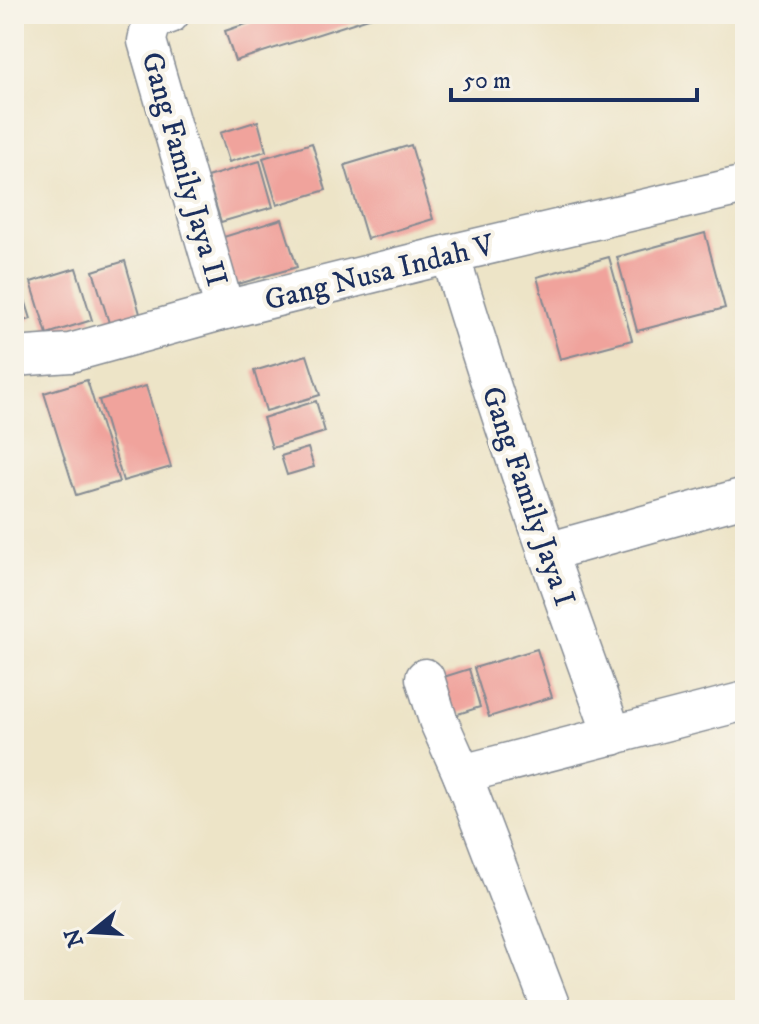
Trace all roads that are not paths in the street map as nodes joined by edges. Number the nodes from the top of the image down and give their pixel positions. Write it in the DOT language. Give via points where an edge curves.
graph roads {
  1 [pos="160,21"];
  2 [pos="745,185"];
  3 [pos="450,254"];
  4 [pos="225,310"];
  5 [pos="14,357"];
  6 [pos="745,497"];
  7 [pos="547,552"];
  8 [pos="425,678"];
  9 [pos="745,701"];
  10 [pos="613,736"];
  11 [pos="462,774"];
  12 [pos="552,1010"];
  1 -- 4 [label="street, Gang Family Jaya II" via="147,41"];
  2 -- 3 [label="street, Gang Nusa Indah V"];
  3 -- 4 [label="street, Gang Nusa Indah V"];
  3 -- 7 [label="street, Gang Family Jaya I"];
  4 -- 5 [label="street, Gang Nusa Indah V" via="70,353"];
  6 -- 7 [label="street"];
  7 -- 10 [label="street, Gang Family Jaya I"];
  8 -- 11 [label="street"];
  9 -- 10 [label="street"];
  10 -- 11 [label="street"];
  11 -- 12 [label="street"];
}
